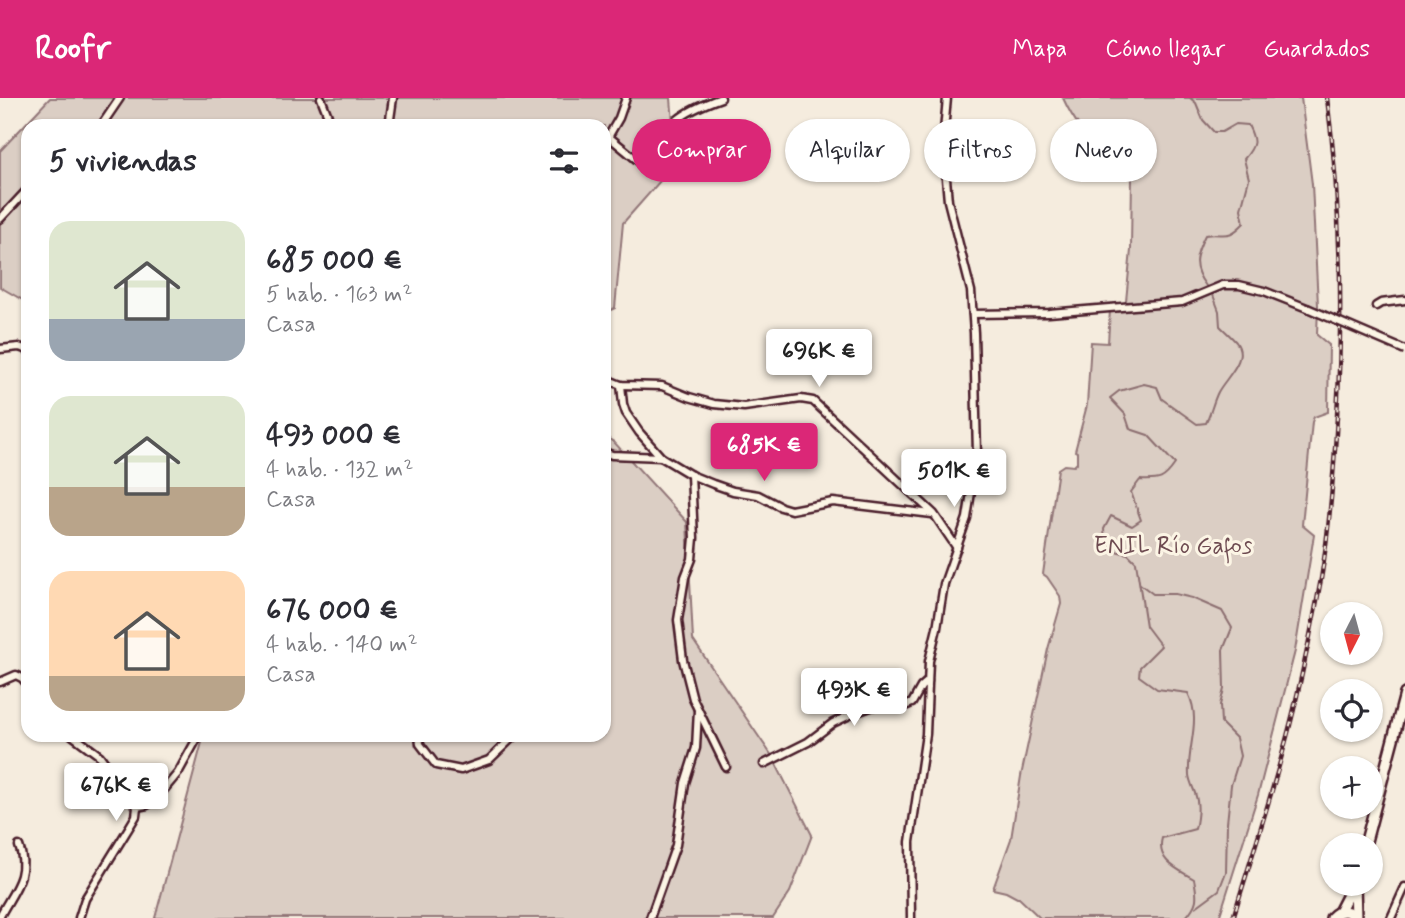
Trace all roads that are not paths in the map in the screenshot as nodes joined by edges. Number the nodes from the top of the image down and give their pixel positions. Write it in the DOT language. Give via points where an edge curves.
graph roads {
  1 [pos="120,98"];
  2 [pos="321,98"];
  3 [pos="393,98"];
  4 [pos="626,98"];
  5 [pos="721,98"];
  6 [pos="947,98"];
  7 [pos="328,116"];
  8 [pos="106,119"];
  9 [pos="390,119"];
  10 [pos="611,131"];
  11 [pos="611,138"];
  12 [pos="21,196"];
  13 [pos="0,219"];
  14 [pos="1405,300"];
  15 [pos="1376,306"];
  16 [pos="973,314"];
  17 [pos="21,348"];
  18 [pos="0,349"];
  19 [pos="1405,350"];
  20 [pos="611,381"];
  21 [pos="621,386"];
  22 [pos="611,455"];
  23 [pos="661,457"];
  24 [pos="691,474"];
  25 [pos="934,514"];
  26 [pos="957,548"];
  27 [pos="21,678"];
  28 [pos="928,681"];
  29 [pos="0,682"];
  30 [pos="1405,694"];
  31 [pos="698,709"];
  32 [pos="81,742"];
  33 [pos="196,742"];
  34 [pos="420,742"];
  35 [pos="508,742"];
  36 [pos="764,764"];
  37 [pos="726,767"];
  38 [pos="137,807"];
  39 [pos="1367,833"];
  40 [pos="19,846"];
  41 [pos="1405,887"];
  42 [pos="1347,896"];
  43 [pos="1355,896"];
  44 [pos="1335,915"];
  45 [pos="0,916"];
  46 [pos="79,918"];
  47 [pos="650,918"];
  48 [pos="911,918"];
  49 [pos="1356,918"];
  50 [pos="1391,918"];
  1 -- 8 [label="street"];
  2 -- 7 [label="street"];
  3 -- 9 [label="street"];
  4 -- 10 [label="street"];
  5 -- 11 [label="street" via="679,118 663,134 648,162 642,164"];
  6 -- 16 [label="street" via="948,201"];
  12 -- 13 [label="street"];
  14 -- 15 [label="street"];
  16 -- 19 [label="street, bridge" via="1182,302 1223,285 1239,285 1264,291"];
  16 -- 26 [label="street" via="978,454"];
  17 -- 18 [label="street"];
  20 -- 21 [label="street"];
  21 -- 23 [label="street" via="626,413"];
  21 -- 25 [label="street" via="662,386 714,404 744,407 813,401"];
  22 -- 23 [label="street"];
  23 -- 24 [label="street"];
  24 -- 25 [label="street" via="791,510 833,502"];
  24 -- 31 [label="street" via="694,538 678,620 682,660"];
  25 -- 26 [label="street"];
  26 -- 28 [label="street" via="944,584"];
  27 -- 29 [label="street"];
  28 -- 36 [label="street" via="912,703 876,705 854,713"];
  28 -- 48 [label="street" via="926,734 910,842"];
  30 -- 39 [label="highway"];
  31 -- 37 [label="street"];
  31 -- 47 [label="street" via="696,748 685,783 677,845"];
  32 -- 38 [label="street" via="100,756"];
  33 -- 38 [label="street" via="157,798"];
  34 -- 35 [label="street" via="436,765 461,770 489,760"];
  38 -- 46 [label="street"];
  40 -- 45 [label="street" via="23,873"];
  41 -- 50 [label="street"];
  42 -- 44 [label="highway"];
  43 -- 49 [label="highway"];
  44 -- 49 [label="highway" via="1348,912"];
}
